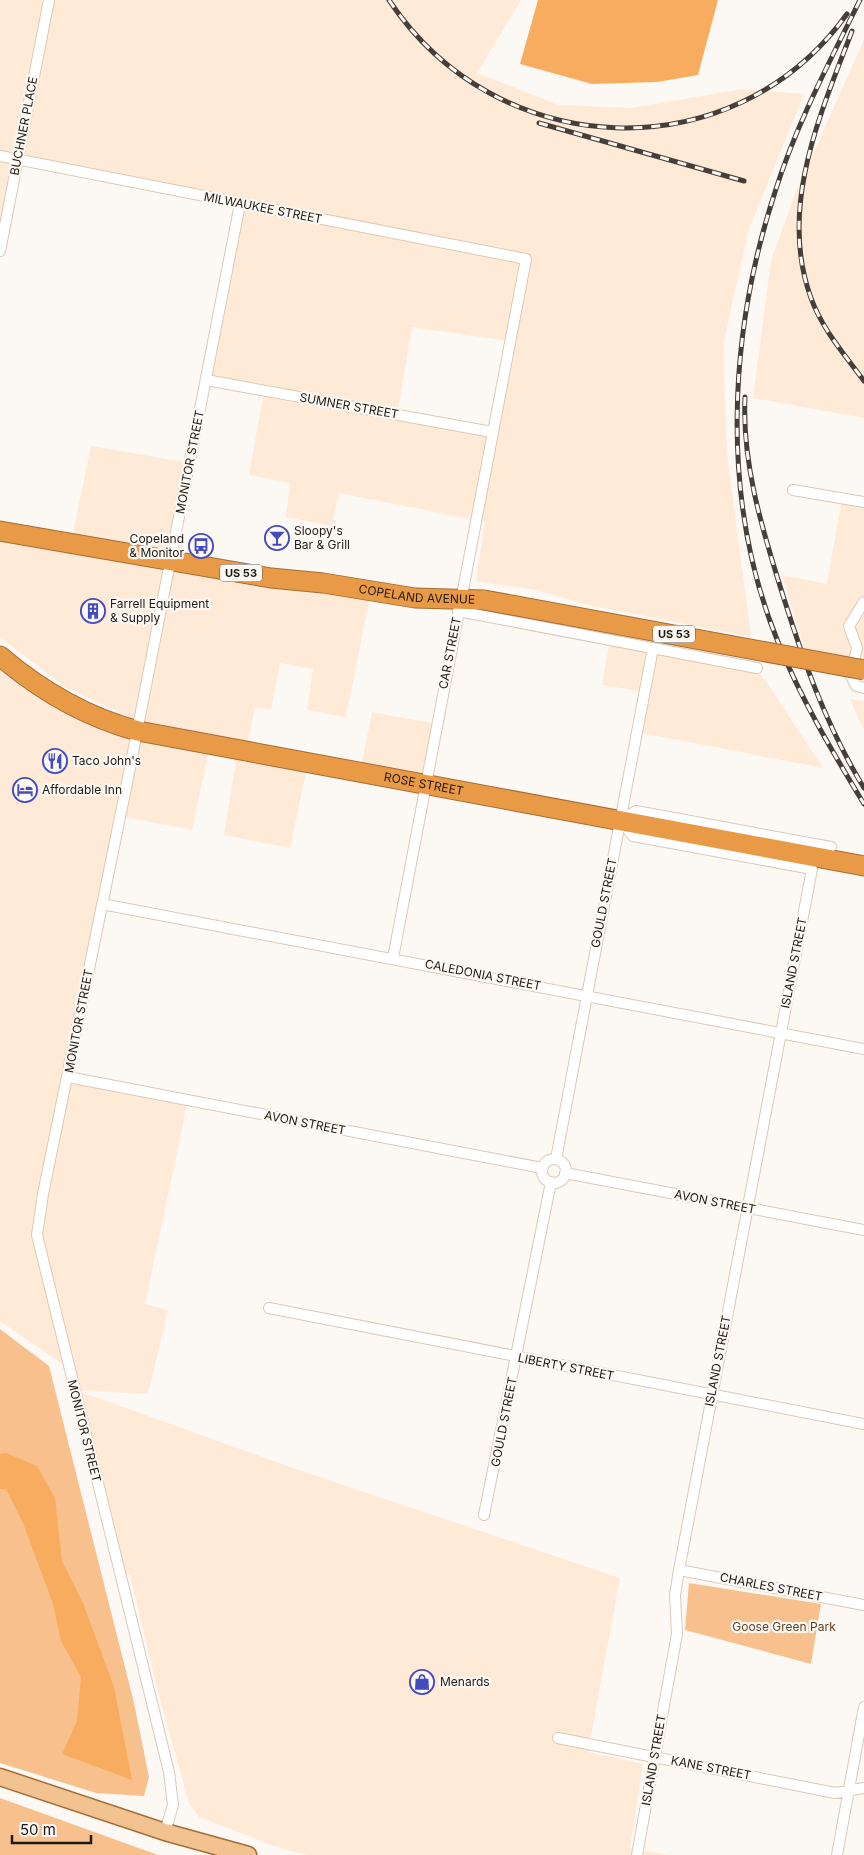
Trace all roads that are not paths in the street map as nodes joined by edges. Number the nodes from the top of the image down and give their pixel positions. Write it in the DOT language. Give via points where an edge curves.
graph roads {
  1 [pos="49,0"];
  2 [pos="0,156"];
  3 [pos="18,160"];
  4 [pos="240,204"];
  5 [pos="0,252"];
  6 [pos="526,259"];
  7 [pos="206,380"];
  8 [pos="492,432"];
  9 [pos="793,490"];
  10 [pos="864,502"];
  11 [pos="0,531"];
  12 [pos="171,560"];
  13 [pos="864,602"];
  14 [pos="459,605"];
  15 [pos="653,648"];
  16 [pos="0,656"];
  17 [pos="757,668"];
  18 [pos="864,670"];
  19 [pos="864,688"];
  20 [pos="138,730"];
  21 [pos="426,785"];
  22 [pos="627,821"];
  23 [pos="831,847"];
  24 [pos="864,866"];
  25 [pos="102,904"];
  26 [pos="393,958"];
  27 [pos="586,995"];
  28 [pos="781,1032"];
  29 [pos="864,1049"];
  30 [pos="68,1077"];
  31 [pos="556,1159"];
  32 [pos="542,1168"];
  33 [pos="565,1173"];
  34 [pos="551,1182"];
  35 [pos="748,1208"];
  36 [pos="864,1230"];
  37 [pos="269,1308"];
  38 [pos="516,1358"];
  39 [pos="712,1395"];
  40 [pos="864,1424"];
  41 [pos="484,1515"];
  42 [pos="679,1570"];
  43 [pos="864,1605"];
  44 [pos="864,1707"];
  45 [pos="558,1738"];
  46 [pos="654,1757"];
  47 [pos="1,1777"];
  48 [pos="864,1788"];
  49 [pos="850,1790"];
  50 [pos="165,1832"];
  51 [pos="248,1855"];
  52 [pos="637,1855"];
  53 [pos="837,1855"];
  1 -- 3 [label="street, BUCHNER PLACE"];
  2 -- 3 [label="street, MILWAUKEE STREET"];
  3 -- 4 [label="street, MILWAUKEE STREET"];
  3 -- 5 [label="street, BUCHNER PLACE"];
  4 -- 6 [label="street, MILWAUKEE STREET"];
  4 -- 7 [label="street, MONITOR STREET"];
  6 -- 8 [label="street, CAR STREET"];
  7 -- 8 [label="street, SUMNER STREET"];
  7 -- 12 [label="street, MONITOR STREET"];
  8 -- 14 [label="street, CAR STREET"];
  9 -- 10 [label="street"];
  11 -- 12 [label="highway, COPELAND AVENUE / US 53"];
  12 -- 14 [label="highway, COPELAND AVENUE / US 53"];
  12 -- 20 [label="street, MONITOR STREET"];
  13 -- 19 [label="street" via="849,626 857,648 851,676 856,686"];
  14 -- 15 [label="street"];
  14 -- 18 [label="highway, COPELAND AVENUE / US 53, bridge" via="484,600"];
  14 -- 21 [label="street, CAR STREET"];
  15 -- 17 [label="street"];
  15 -- 22 [label="street, GOULD STREET"];
  16 -- 20 [label="highway, ROSE STREET" via="47,693 108,722"];
  20 -- 21 [label="highway, ROSE STREET"];
  20 -- 25 [label="street, MONITOR STREET"];
  21 -- 22 [label="highway, ROSE STREET"];
  21 -- 26 [label="street, CAR STREET"];
  22 -- 23 [label="street" via="636,810"];
  22 -- 24 [label="highway, ROSE STREET"];
  22 -- 27 [label="street, GOULD STREET"];
  22 -- 28 [label="street, ISLAND STREET" via="633,836 812,869"];
  25 -- 26 [label="street, CALEDONIA STREET"];
  25 -- 30 [label="street, MONITOR STREET"];
  26 -- 27 [label="street, CALEDONIA STREET"];
  27 -- 28 [label="street, CALEDONIA STREET"];
  27 -- 31 [label="street, GOULD STREET"];
  28 -- 29 [label="street, CALEDONIA STREET"];
  28 -- 35 [label="street, ISLAND STREET"];
  30 -- 32 [label="street, AVON STREET"];
  30 -- 50 [label="street, MONITOR STREET" via="39,1218 38,1244 169,1772 173,1805"];
  31 -- 32 [label="street" via="548,1160"];
  31 -- 33 [label="street" via="565,1166"];
  32 -- 34 [label="street" via="544,1178"];
  33 -- 34 [label="street" via="558,1182"];
  33 -- 35 [label="street, AVON STREET"];
  34 -- 38 [label="street, GOULD STREET"];
  35 -- 36 [label="street, AVON STREET"];
  35 -- 39 [label="street, ISLAND STREET"];
  37 -- 38 [label="street, LIBERTY STREET"];
  38 -- 39 [label="street, LIBERTY STREET"];
  38 -- 41 [label="street, GOULD STREET"];
  39 -- 40 [label="street, LIBERTY STREET"];
  39 -- 42 [label="street, ISLAND STREET"];
  42 -- 43 [label="street, CHARLES STREET"];
  42 -- 46 [label="street, ISLAND STREET" via="675,1595 677,1634"];
  44 -- 49 [label="street"];
  45 -- 46 [label="street, KANE STREET"];
  46 -- 49 [label="street, KANE STREET" via="835,1792"];
  46 -- 52 [label="street, ISLAND STREET"];
  47 -- 50 [label="main road"];
  48 -- 49 [label="street, KANE STREET"];
  49 -- 53 [label="street"];
  50 -- 51 [label="main road"];
}
